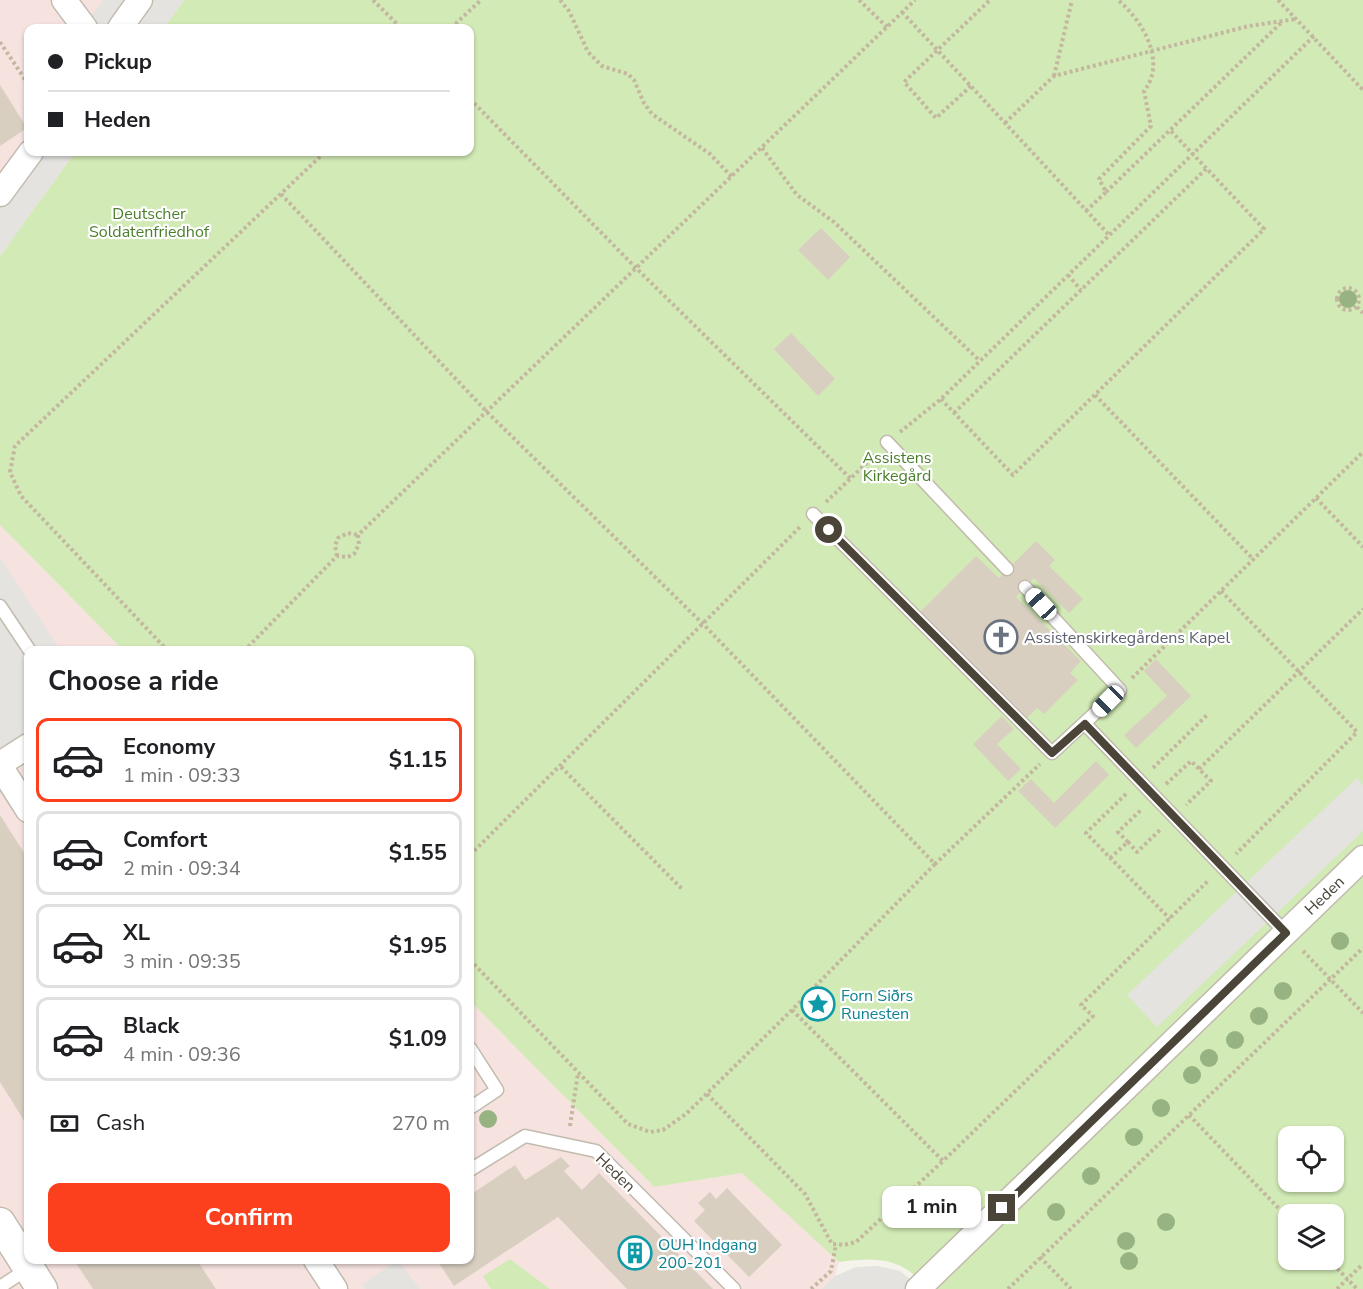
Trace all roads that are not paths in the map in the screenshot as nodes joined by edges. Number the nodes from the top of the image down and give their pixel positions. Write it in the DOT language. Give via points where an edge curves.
graph roads {
  1 [pos="64,0"];
  2 [pos="140,0"];
  3 [pos="82,24"];
  4 [pos="123,24"];
  5 [pos="28,156"];
  6 [pos="0,194"];
  7 [pos="887,442"];
  8 [pos="813,514"];
  9 [pos="1007,569"];
  10 [pos="1025,587"];
  11 [pos="0,606"];
  12 [pos="27,646"];
  13 [pos="1085,724"];
  14 [pos="24,749"];
  15 [pos="0,765"];
  16 [pos="24,804"];
  17 [pos="1363,858"];
  18 [pos="1286,933"];
  19 [pos="474,1054"];
  20 [pos="474,1105"];
  21 [pos="474,1168"];
  22 [pos="0,1223"];
  23 [pos="24,1258"];
  24 [pos="30,1267"];
  25 [pos="0,1287"];
  26 [pos="734,1289"];
  27 [pos="918,1289"];
  1 -- 3 [label="street"];
  2 -- 4 [label="street"];
  5 -- 6 [label="street"];
  7 -- 9 [label="lane"];
  8 -- 13 [label="lane" via="1052,753"];
  10 -- 13 [label="lane" via="1120,690"];
  11 -- 12 [label="lane"];
  13 -- 18 [label="lane"];
  14 -- 15 [label="street"];
  15 -- 16 [label="street"];
  17 -- 18 [label="street, Heden"];
  18 -- 27 [label="street, Heden"];
  19 -- 20 [label="lane" via="497,1090"];
  21 -- 26 [label="lane, Heden" via="525,1136 596,1151"];
  22 -- 23 [label="street"];
  24 -- 25 [label="lane"];
}
